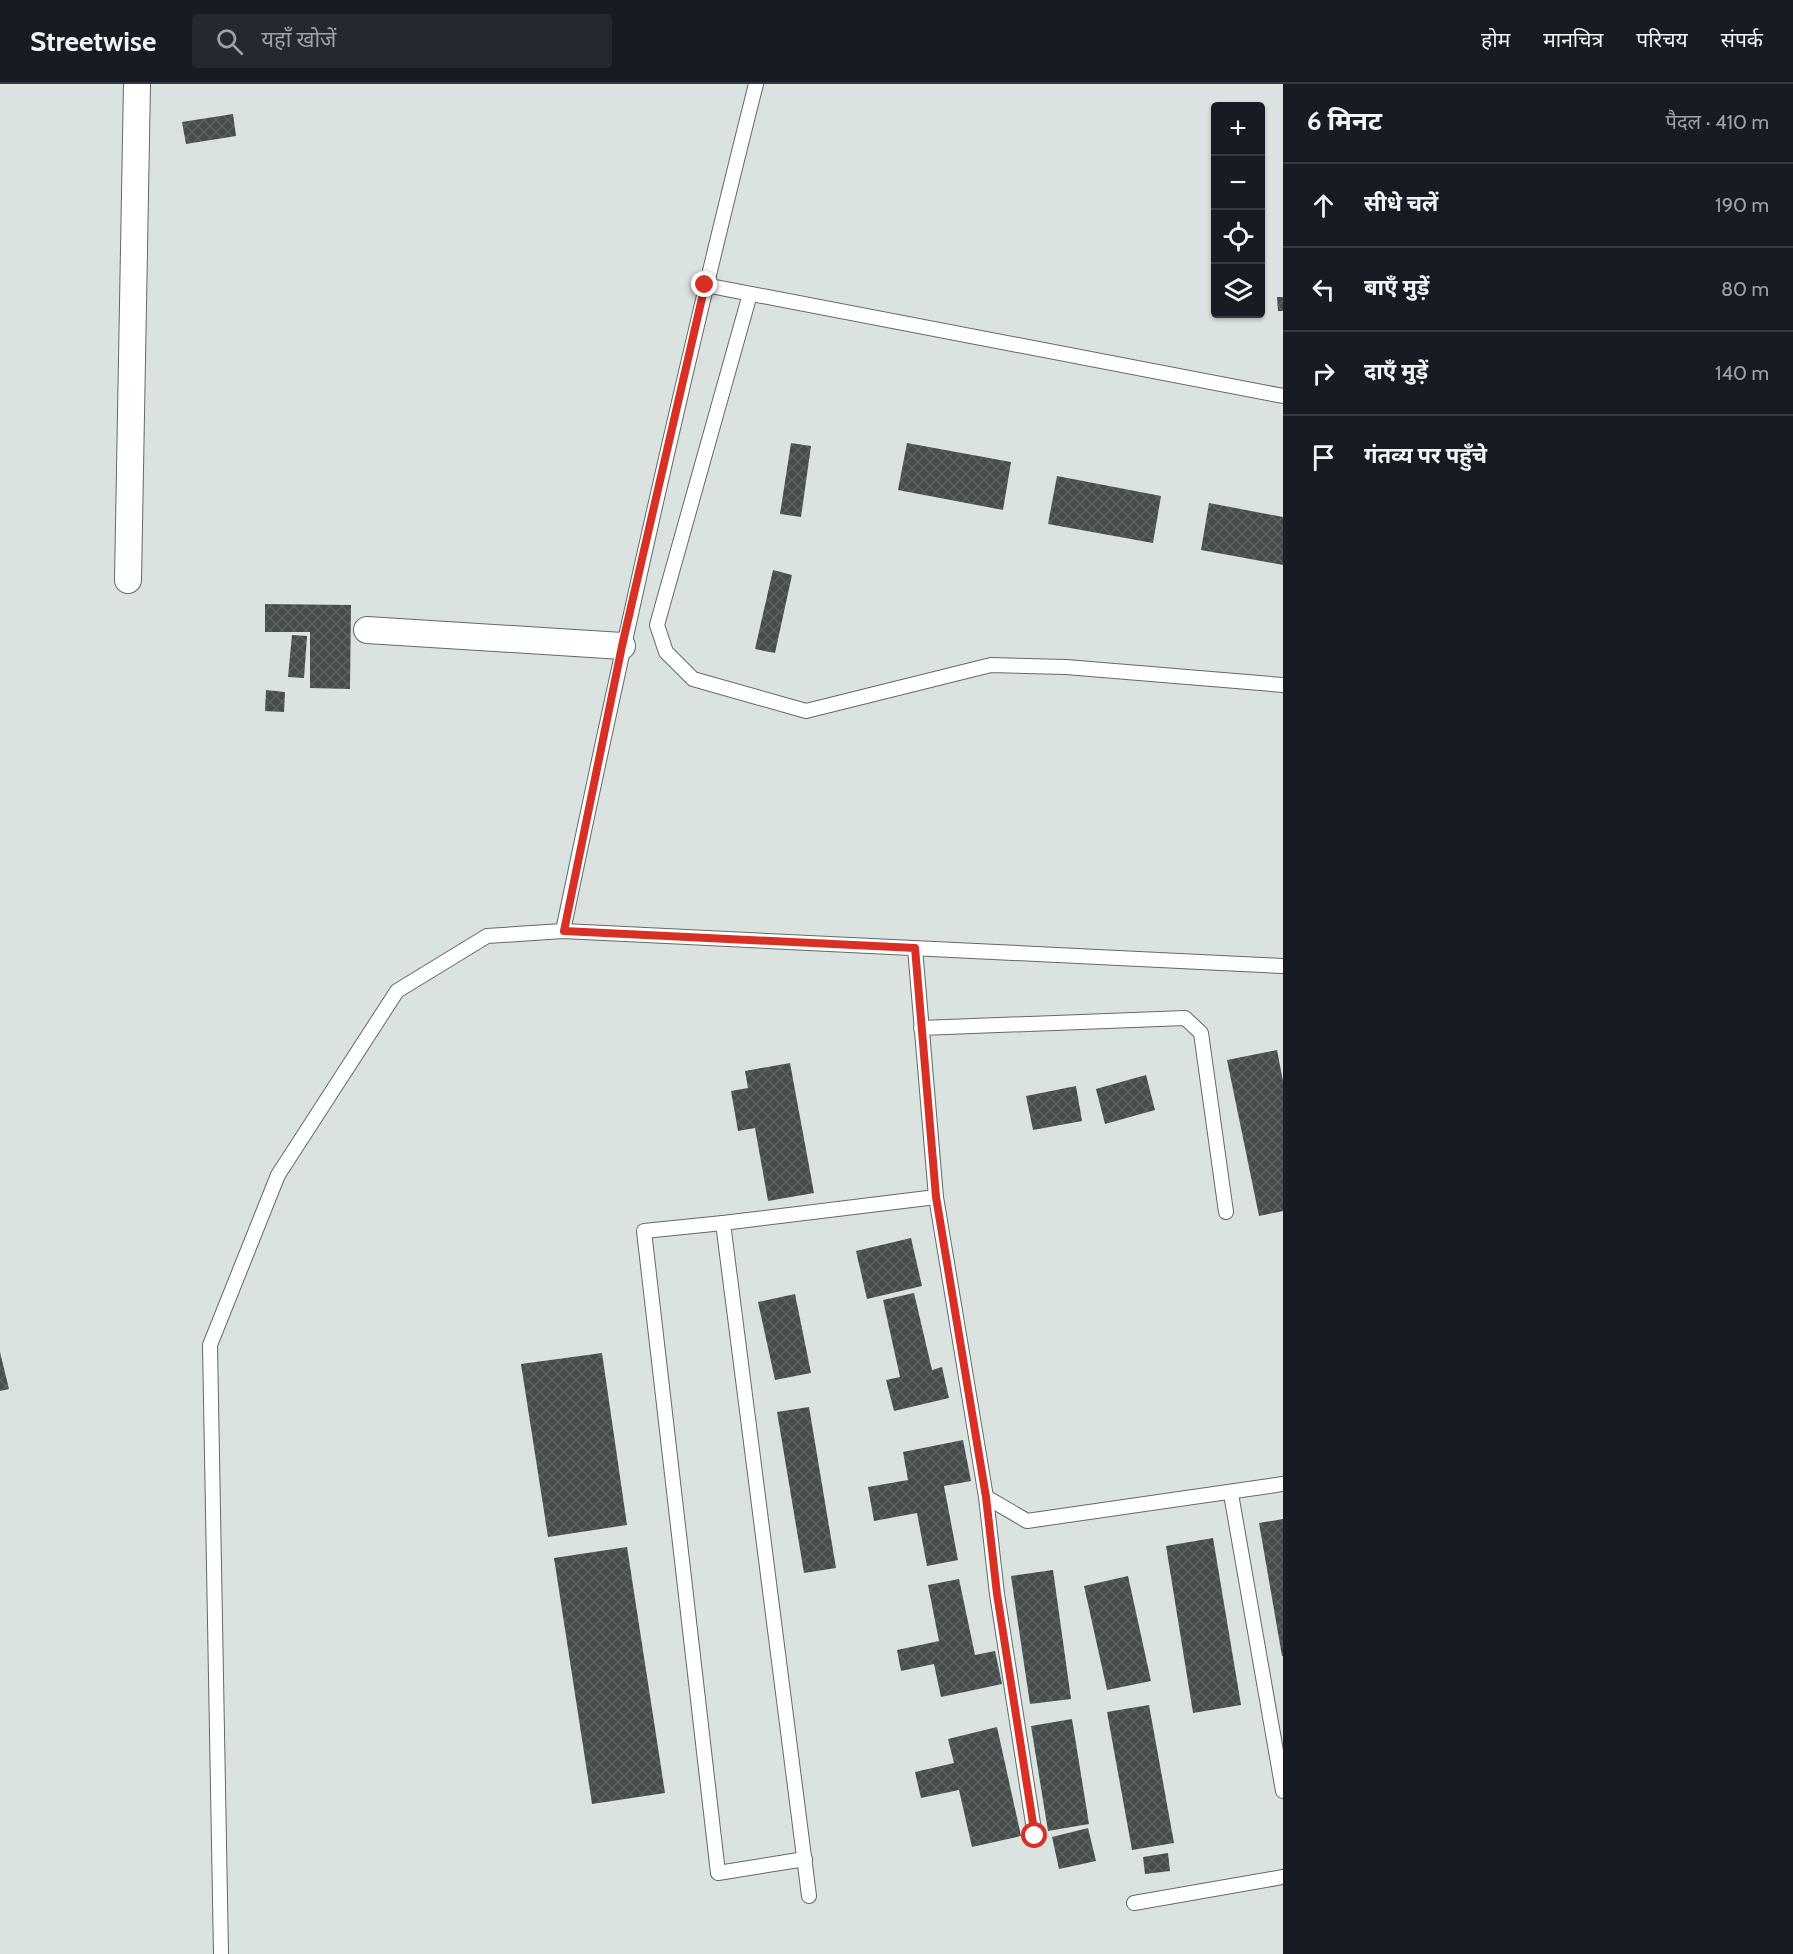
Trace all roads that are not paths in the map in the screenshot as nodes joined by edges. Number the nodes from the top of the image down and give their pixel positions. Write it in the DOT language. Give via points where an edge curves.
graph roads {
  1 [pos="136,84"];
  2 [pos="756,84"];
  3 [pos="705,285"];
  4 [pos="750,294"];
  5 [pos="1283,396"];
  6 [pos="128,580"];
  7 [pos="367,630"];
  8 [pos="622,646"];
  9 [pos="1283,685"];
  10 [pos="564,931"];
  11 [pos="915,948"];
  12 [pos="1283,966"];
  13 [pos="921,1028"];
  14 [pos="936,1197"];
  15 [pos="1226,1212"];
  16 [pos="723,1223"];
  17 [pos="1283,1484"];
  18 [pos="1231,1494"];
  19 [pos="986,1497"];
  20 [pos="1283,1791"];
  21 [pos="1035,1836"];
  22 [pos="805,1859"];
  23 [pos="1283,1877"];
  24 [pos="809,1896"];
  25 [pos="1134,1903"];
  26 [pos="221,1954"];
  1 -- 6 [label="street"];
  2 -- 3 [label="lane"];
  3 -- 4 [label="lane"];
  3 -- 8 [label="lane"];
  4 -- 5 [label="lane"];
  4 -- 9 [label="lane" via="657,625 666,652 693,679 807,711 991,665 1066,667"];
  7 -- 8 [label="street"];
  8 -- 10 [label="lane"];
  10 -- 11 [label="lane"];
  10 -- 26 [label="lane" via="487,936 397,991 278,1175 210,1345"];
  11 -- 12 [label="lane"];
  11 -- 13 [label="lane"];
  13 -- 14 [label="lane"];
  13 -- 15 [label="lane" via="1185,1018 1201,1033"];
  14 -- 16 [label="lane"];
  14 -- 19 [label="lane"];
  16 -- 22 [label="lane"];
  16 -- 22 [label="lane" via="644,1230 718,1872"];
  17 -- 18 [label="lane"];
  18 -- 19 [label="lane" via="1027,1521"];
  18 -- 20 [label="lane"];
  19 -- 21 [label="lane"];
  22 -- 24 [label="lane"];
  23 -- 25 [label="lane"];
}
